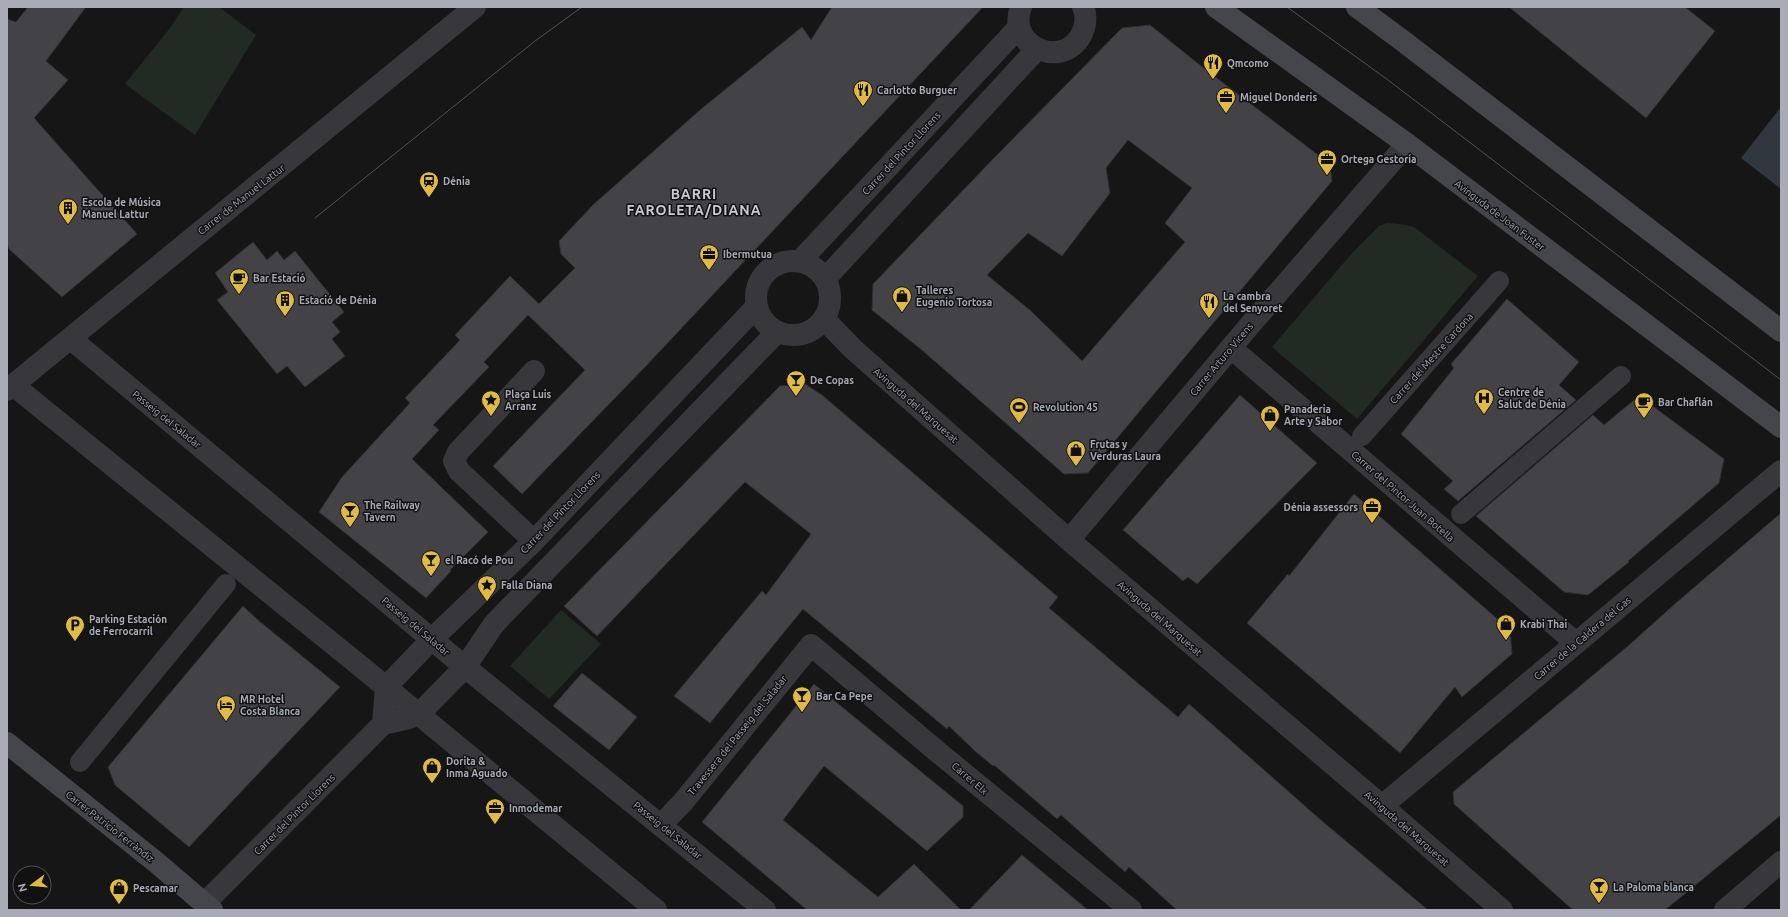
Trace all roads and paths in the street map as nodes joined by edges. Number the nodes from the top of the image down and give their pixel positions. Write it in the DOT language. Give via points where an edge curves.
graph roads {
  1 [pos="475,7"];
  2 [pos="1217,7"];
  3 [pos="1357,7"];
  4 [pos="1089,8"];
  5 [pos="1020,17"];
  6 [pos="1037,49"];
  7 [pos="1407,144"];
  8 [pos="800,261"];
  9 [pos="826,279"];
  10 [pos="1499,281"];
  11 [pos="756,306"];
  12 [pos="824,319"];
  13 [pos="1781,331"];
  14 [pos="777,332"];
  15 [pos="71,339"];
  16 [pos="1231,348"];
  17 [pos="534,371"];
  18 [pos="1621,376"];
  19 [pos="10,388"];
  20 [pos="1781,427"];
  21 [pos="1362,436"];
  22 [pos="1781,471"];
  23 [pos="1462,514"];
  24 [pos="1069,540"];
  25 [pos="534,541"];
  26 [pos="226,584"];
  27 [pos="432,639"];
  28 [pos="1576,643"];
  29 [pos="811,645"];
  30 [pos="465,667"];
  31 [pos="386,687"];
  32 [pos="419,714"];
  33 [pos="383,724"];
  34 [pos="7,743"];
  35 [pos="80,762"];
  36 [pos="1382,806"];
  37 [pos="662,825"];
  38 [pos="1781,862"];
  39 [pos="208,907"];
  40 [pos="656,910"];
  41 [pos="765,910"];
  42 [pos="1131,910"];
  43 [pos="1502,910"];
  44 [pos="1725,910"];
  1 -- 15 [label="street, Carrer de Manuel Lattur"];
  2 -- 7 [label="main road, Avinguda de Joan Fuster"];
  3 -- 13 [label="main road"];
  4 -- 6 [label="street" via="1082,36 1074,45 1062,52 1049,53"];
  5 -- 6 [label="street" via="1025,40"];
  5 -- 8 [label="street, Carrer del Pintor Llorens"];
  6 -- 9 [label="street"];
  7 -- 16 [label="street, Carrer Arturo Vicens"];
  7 -- 20 [label="main road, Avinguda de Joan Fuster"];
  8 -- 9 [label="street" via="819,271"];
  8 -- 11 [label="street" via="779,262 762,276 757,285"];
  9 -- 12 [label="street" via="830,300"];
  10 -- 21 [label="street, Carrer del Mestre Cardona"];
  11 -- 14 [label="street" via="766,325"];
  11 -- 25 [label="street, Carrer del Pintor Llorens"];
  12 -- 14 [label="street" via="814,329 803,334"];
  12 -- 24 [label="street, Avinguda del Marquesat" via="853,350"];
  14 -- 30 [label="street" via="494,624"];
  15 -- 19 [label="street, Carrer de Manuel Lattur"];
  15 -- 27 [label="street, Passeig del Saladar"];
  16 -- 24 [label="street, Carrer Arturo Vicens"];
  16 -- 28 [label="street, Carrer del Pintor Juan Botella"];
  17 -- 25 [label="street" via="458,452 454,461 459,471"];
  18 -- 23 [label="street"];
  19 -- 31 [label="street"];
  22 -- 28 [label="street, Carrer de la Caldera del Gas"];
  24 -- 36 [label="street, Avinguda del Marquesat"];
  25 -- 27 [label="street, Carrer del Pintor Llorens"];
  26 -- 35 [label="street"];
  27 -- 30 [label="street, Passeig del Saladar"];
  27 -- 31 [label="street, Carrer del Pintor Llorens"];
  28 -- 36 [label="street, Carrer de la Caldera del Gas"];
  29 -- 37 [label="street, Travessera del Passeig del Saladar"];
  29 -- 42 [label="street, Carrer Elx"];
  30 -- 32 [label="street"];
  30 -- 37 [label="street, Passeig del Saladar"];
  31 -- 32 [label="street"];
  31 -- 33 [label="street"];
  32 -- 33 [label="street"];
  32 -- 40 [label="street"];
  33 -- 39 [label="street, Carrer del Pintor Llorens"];
  34 -- 39 [label="main road, Carrer Patricio Ferràndiz"];
  36 -- 43 [label="street, Avinguda del Marquesat"];
  37 -- 41 [label="street, Passeig del Saladar"];
  38 -- 44 [label="street"];
}
